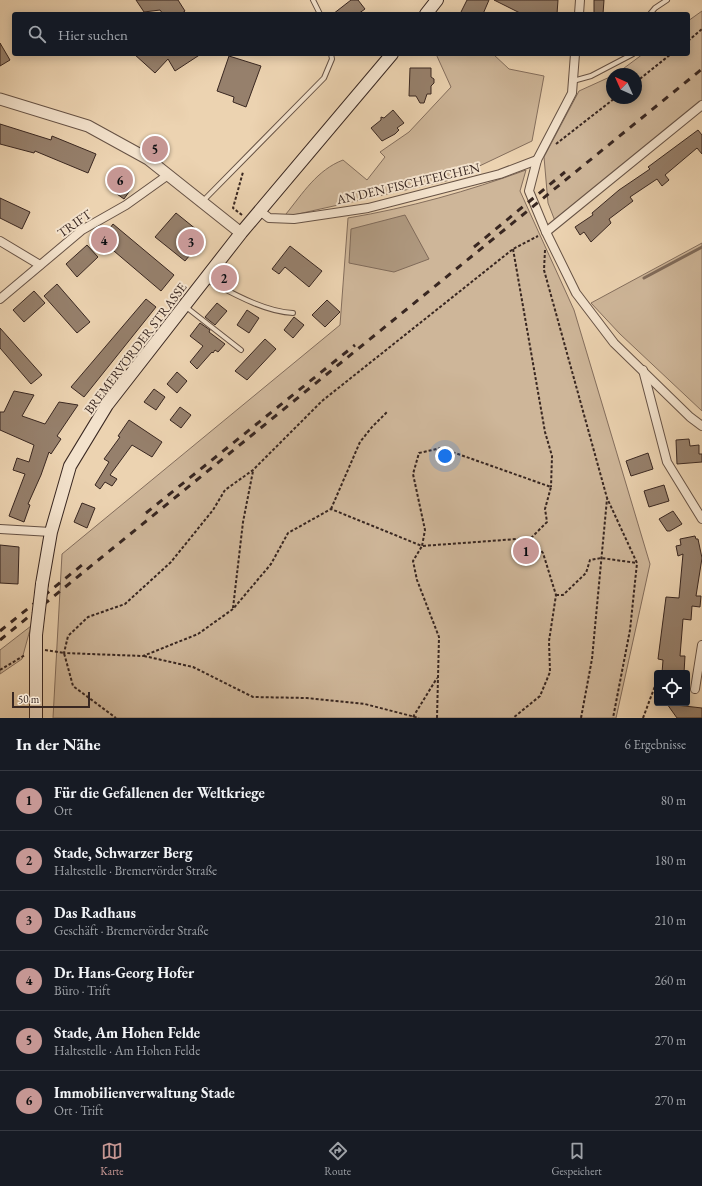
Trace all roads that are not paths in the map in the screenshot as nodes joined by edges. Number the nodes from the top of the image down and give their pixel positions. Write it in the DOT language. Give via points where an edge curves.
graph roads {
  1 [pos="313,0"];
  2 [pos="437,0"];
  3 [pos="580,0"];
  4 [pos="667,0"];
  5 [pos="319,12"];
  6 [pos="428,12"];
  7 [pos="579,12"];
  8 [pos="652,12"];
  9 [pos="332,56"];
  10 [pos="390,56"];
  11 [pos="575,56"];
  12 [pos="629,56"];
  13 [pos="573,82"];
  14 [pos="0,99"];
  15 [pos="702,105"];
  16 [pos="537,160"];
  17 [pos="168,175"];
  18 [pos="202,202"];
  19 [pos="265,215"];
  20 [pos="546,232"];
  21 [pos="241,233"];
  22 [pos="0,241"];
  23 [pos="40,265"];
  24 [pos="205,279"];
  25 [pos="0,299"];
  26 [pos="184,306"];
  27 [pos="293,313"];
  28 [pos="241,350"];
  29 [pos="642,370"];
  30 [pos="702,426"];
  31 [pos="702,519"];
  32 [pos="0,529"];
  33 [pos="51,532"];
  34 [pos="702,645"];
  35 [pos="695,689"];
  36 [pos="36,718"];
  1 -- 5 [label="lane"];
  2 -- 6 [label="main road"];
  3 -- 7 [label="street"];
  4 -- 8 [label="lane"];
  9 -- 18 [label="lane" via="324,78"];
  10 -- 19 [label="main road, BREMERVÖRDER STRASSE"];
  11 -- 13 [label="street"];
  12 -- 13 [label="lane" via="591,76"];
  13 -- 16 [label="street" via="572,93"];
  14 -- 17 [label="street" via="88,126 148,159"];
  15 -- 20 [label="street"];
  16 -- 19 [label="street, AN DEN FISCHTEICHEN" via="500,174 368,208 294,219"];
  16 -- 20 [label="street" via="529,191"];
  17 -- 18 [label="street"];
  17 -- 23 [label="street, TRIFT" via="126,205 82,230"];
  18 -- 21 [label="street"];
  19 -- 21 [label="main road, BREMERVÖRDER STRASSE"];
  20 -- 29 [label="street" via="576,293 614,344"];
  21 -- 24 [label="main road, BREMERVÖRDER STRASSE"];
  22 -- 23 [label="street"];
  23 -- 25 [label="street, TRIFT"];
  24 -- 26 [label="main road, BREMERVÖRDER STRASSE"];
  24 -- 27 [label="lane" via="239,297 280,312"];
  26 -- 28 [label="lane"];
  26 -- 33 [label="main road, BREMERVÖRDER STRASSE" via="107,405 70,466"];
  29 -- 30 [label="street"];
  29 -- 31 [label="street" via="667,462"];
  32 -- 33 [label="street"];
  33 -- 36 [label="main road, BREMERVÖRDER STRASSE, bridge" via="36,636"];
  34 -- 35 [label="street"];
}
